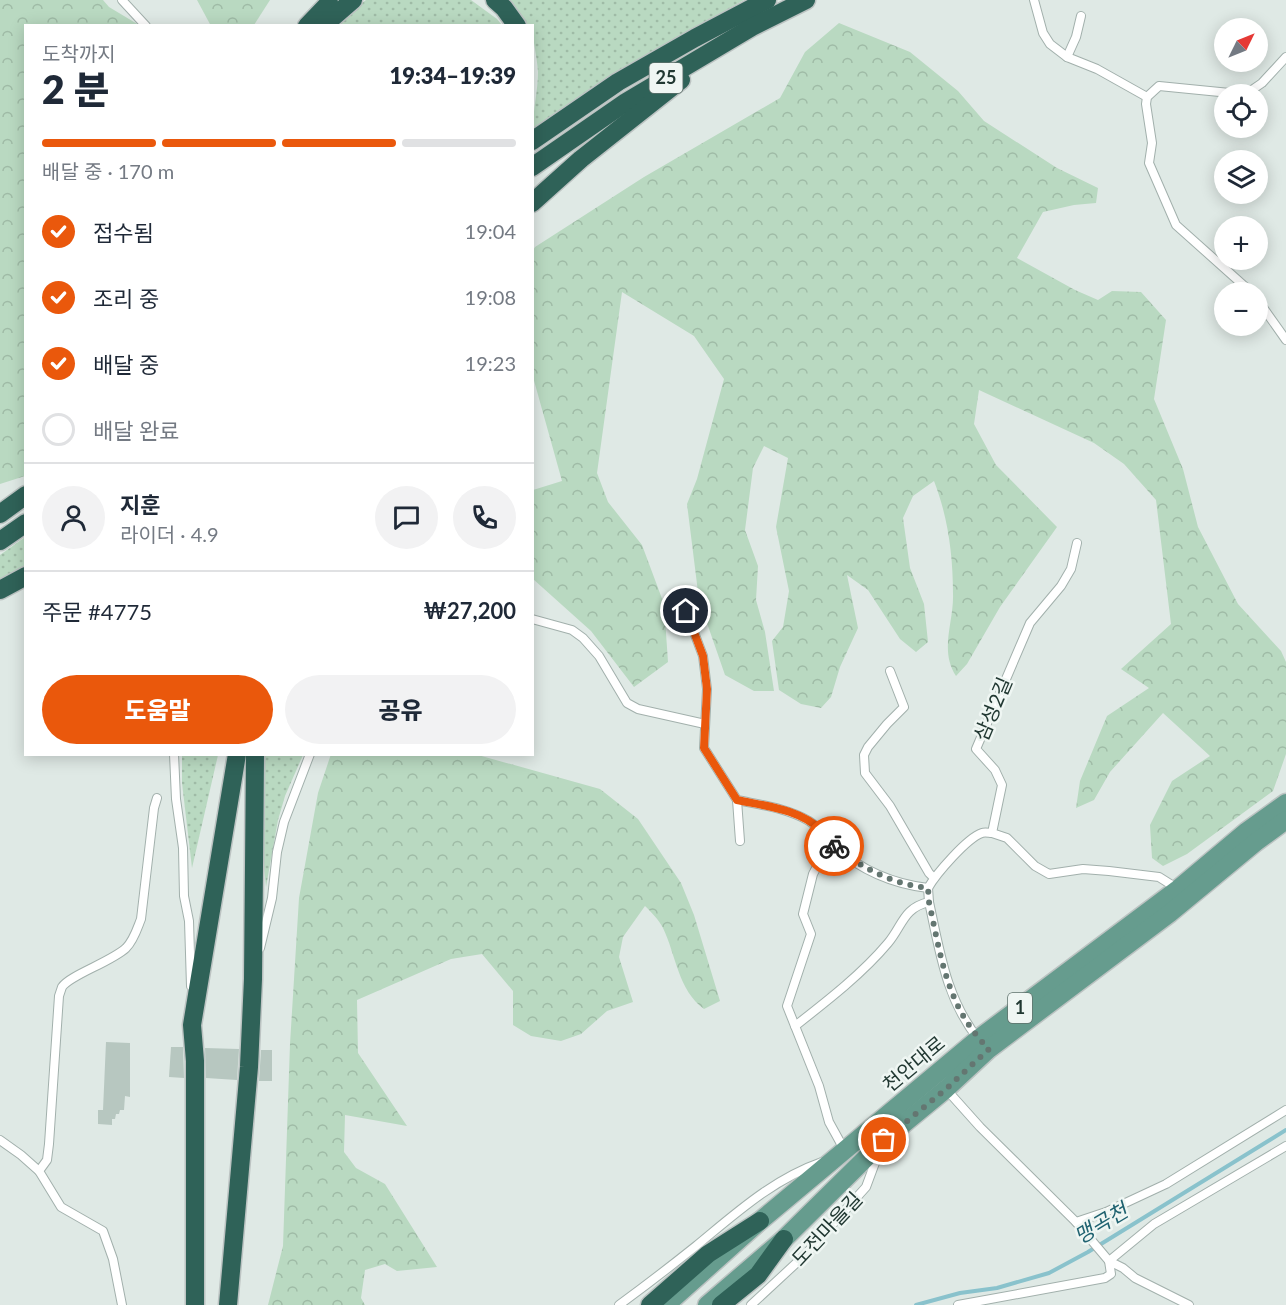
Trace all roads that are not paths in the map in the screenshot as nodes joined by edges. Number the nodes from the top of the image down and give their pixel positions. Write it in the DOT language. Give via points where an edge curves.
graph roads {
  1 [pos="122,0"];
  2 [pos="333,0"];
  3 [pos="353,0"];
  4 [pos="495,0"];
  5 [pos="767,0"];
  6 [pos="806,0"];
  7 [pos="1034,0"];
  8 [pos="1081,16"];
  9 [pos="144,24"];
  10 [pos="309,24"];
  11 [pos="325,24"];
  12 [pos="515,24"];
  13 [pos="740,34"];
  14 [pos="1067,57"];
  15 [pos="1286,57"];
  16 [pos="1261,84"];
  17 [pos="1214,90"];
  18 [pos="1147,97"];
  19 [pos="534,140"];
  20 [pos="534,165"];
  21 [pos="534,201"];
  22 [pos="1240,282"];
  23 [pos="1268,315"];
  24 [pos="1286,340"];
  25 [pos="24,496"];
  26 [pos="0,513"];
  27 [pos="24,524"];
  28 [pos="0,541"];
  29 [pos="1077,543"];
  30 [pos="24,577"];
  31 [pos="0,590"];
  32 [pos="686,611"];
  33 [pos="534,620"];
  34 [pos="890,671"];
  35 [pos="705,724"];
  36 [pos="174,756"];
  37 [pos="251,756"];
  38 [pos="309,756"];
  39 [pos="157,798"];
  40 [pos="737,800"];
  41 [pos="1286,803"];
  42 [pos="1286,820"];
  43 [pos="992,833"];
  44 [pos="740,842"];
  45 [pos="830,842"];
  46 [pos="934,878"];
  47 [pos="928,888"];
  48 [pos="1178,889"];
  49 [pos="929,902"];
  50 [pos="254,979"];
  51 [pos="192,1025"];
  52 [pos="795,1026"];
  53 [pos="983,1044"];
  54 [pos="940,1083"];
  55 [pos="1286,1110"];
  56 [pos="0,1140"];
  57 [pos="884,1140"];
  58 [pos="1286,1146"];
  59 [pos="841,1154"];
  60 [pos="39,1171"];
  61 [pos="760,1221"];
  62 [pos="1076,1222"];
  63 [pos="784,1239"];
  64 [pos="1107,1258"];
  65 [pos="122,1305"];
  66 [pos="195,1305"];
  67 [pos="228,1305"];
  68 [pos="619,1305"];
  69 [pos="651,1305"];
  70 [pos="666,1305"];
  71 [pos="708,1305"];
  72 [pos="721,1305"];
  73 [pos="751,1305"];
  74 [pos="958,1305"];
  75 [pos="1189,1305"];
  1 -- 9 [label="lane"];
  2 -- 10 [label="highway"];
  3 -- 11 [label="highway"];
  4 -- 12 [label="highway"];
  5 -- 19 [label="highway, 25" via="618,82"];
  6 -- 13 [label="highway, 25"];
  7 -- 14 [label="lane" via="1043,33"];
  8 -- 14 [label="lane"];
  13 -- 20 [label="highway, 25" via="626,102"];
  13 -- 21 [label="highway"];
  14 -- 18 [label="lane"];
  15 -- 16 [label="lane"];
  17 -- 18 [label="lane" via="1159,86"];
  18 -- 22 [label="lane" via="1152,143 1149,163 1176,225"];
  23 -- 24 [label="lane"];
  25 -- 26 [label="highway"];
  27 -- 28 [label="highway"];
  29 -- 43 [label="lane, 삼성2길" via="1071,569 1030,623 976,749 996,770 1002,785"];
  30 -- 31 [label="highway"];
  32 -- 35 [label="lane" via="703,656 707,689"];
  33 -- 35 [label="lane" via="572,630 583,638 599,656 627,703"];
  34 -- 46 [label="lane" via="904,707 868,747 864,755 865,773"];
  35 -- 40 [label="lane" via="704,748"];
  36 -- 51 [label="lane" via="189,921"];
  37 -- 50 [label="highway"];
  37 -- 51 [label="highway"];
  38 -- 50 [label="lane" via="284,822"];
  39 -- 60 [label="lane" via="141,919 135,934 112,959 69,981 59,996 48,1152"];
  40 -- 44 [label="lane"];
  40 -- 45 [label="lane" via="790,812 821,830"];
  41 -- 48 [label="main road, 천안대로 / 1"];
  42 -- 53 [label="main road, 천안대로 / 1" via="1170,913"];
  43 -- 46 [label="lane" via="981,833"];
  43 -- 48 [label="lane" via="1008,838 1035,866 1049,874 1083,869 1109,871 1159,877"];
  45 -- 47 [label="lane" via="851,860 883,877"];
  45 -- 52 [label="lane" via="813,874 803,914 811,934 787,1006"];
  46 -- 47 [label="lane"];
  47 -- 49 [label="lane"];
  48 -- 53 [label="main road, 천안대로 / 1"];
  49 -- 52 [label="lane" via="909,911 889,942 832,997"];
  49 -- 53 [label="lane" via="948,988"];
  50 -- 67 [label="highway"];
  51 -- 66 [label="highway"];
  52 -- 59 [label="lane"];
  53 -- 54 [label="main road, 천안대로 / 1"];
  54 -- 57 [label="main road, 천안대로 / 1"];
  54 -- 59 [label="main road, 천안대로 / 1"];
  54 -- 62 [label="lane"];
  55 -- 62 [label="lane" via="1167,1184"];
  56 -- 60 [label="lane"];
  57 -- 63 [label="main road, 천안대로 / 1"];
  57 -- 73 [label="lane, 도전마을길" via="866,1186 804,1255"];
  58 -- 64 [label="lane" via="1154,1224"];
  59 -- 61 [label="main road, 천안대로 / 1"];
  59 -- 68 [label="lane" via="801,1169 757,1196"];
  60 -- 65 [label="lane" via="61,1207 103,1231"];
  61 -- 69 [label="highway" via="708,1254"];
  61 -- 70 [label="main road, 천안대로 / 1"];
  62 -- 64 [label="lane"];
  63 -- 71 [label="main road, 천안대로 / 1"];
  63 -- 72 [label="highway" via="758,1275"];
  64 -- 74 [label="lane" via="1111,1274 1105,1278"];
  64 -- 75 [label="lane" via="1135,1278"];
}
